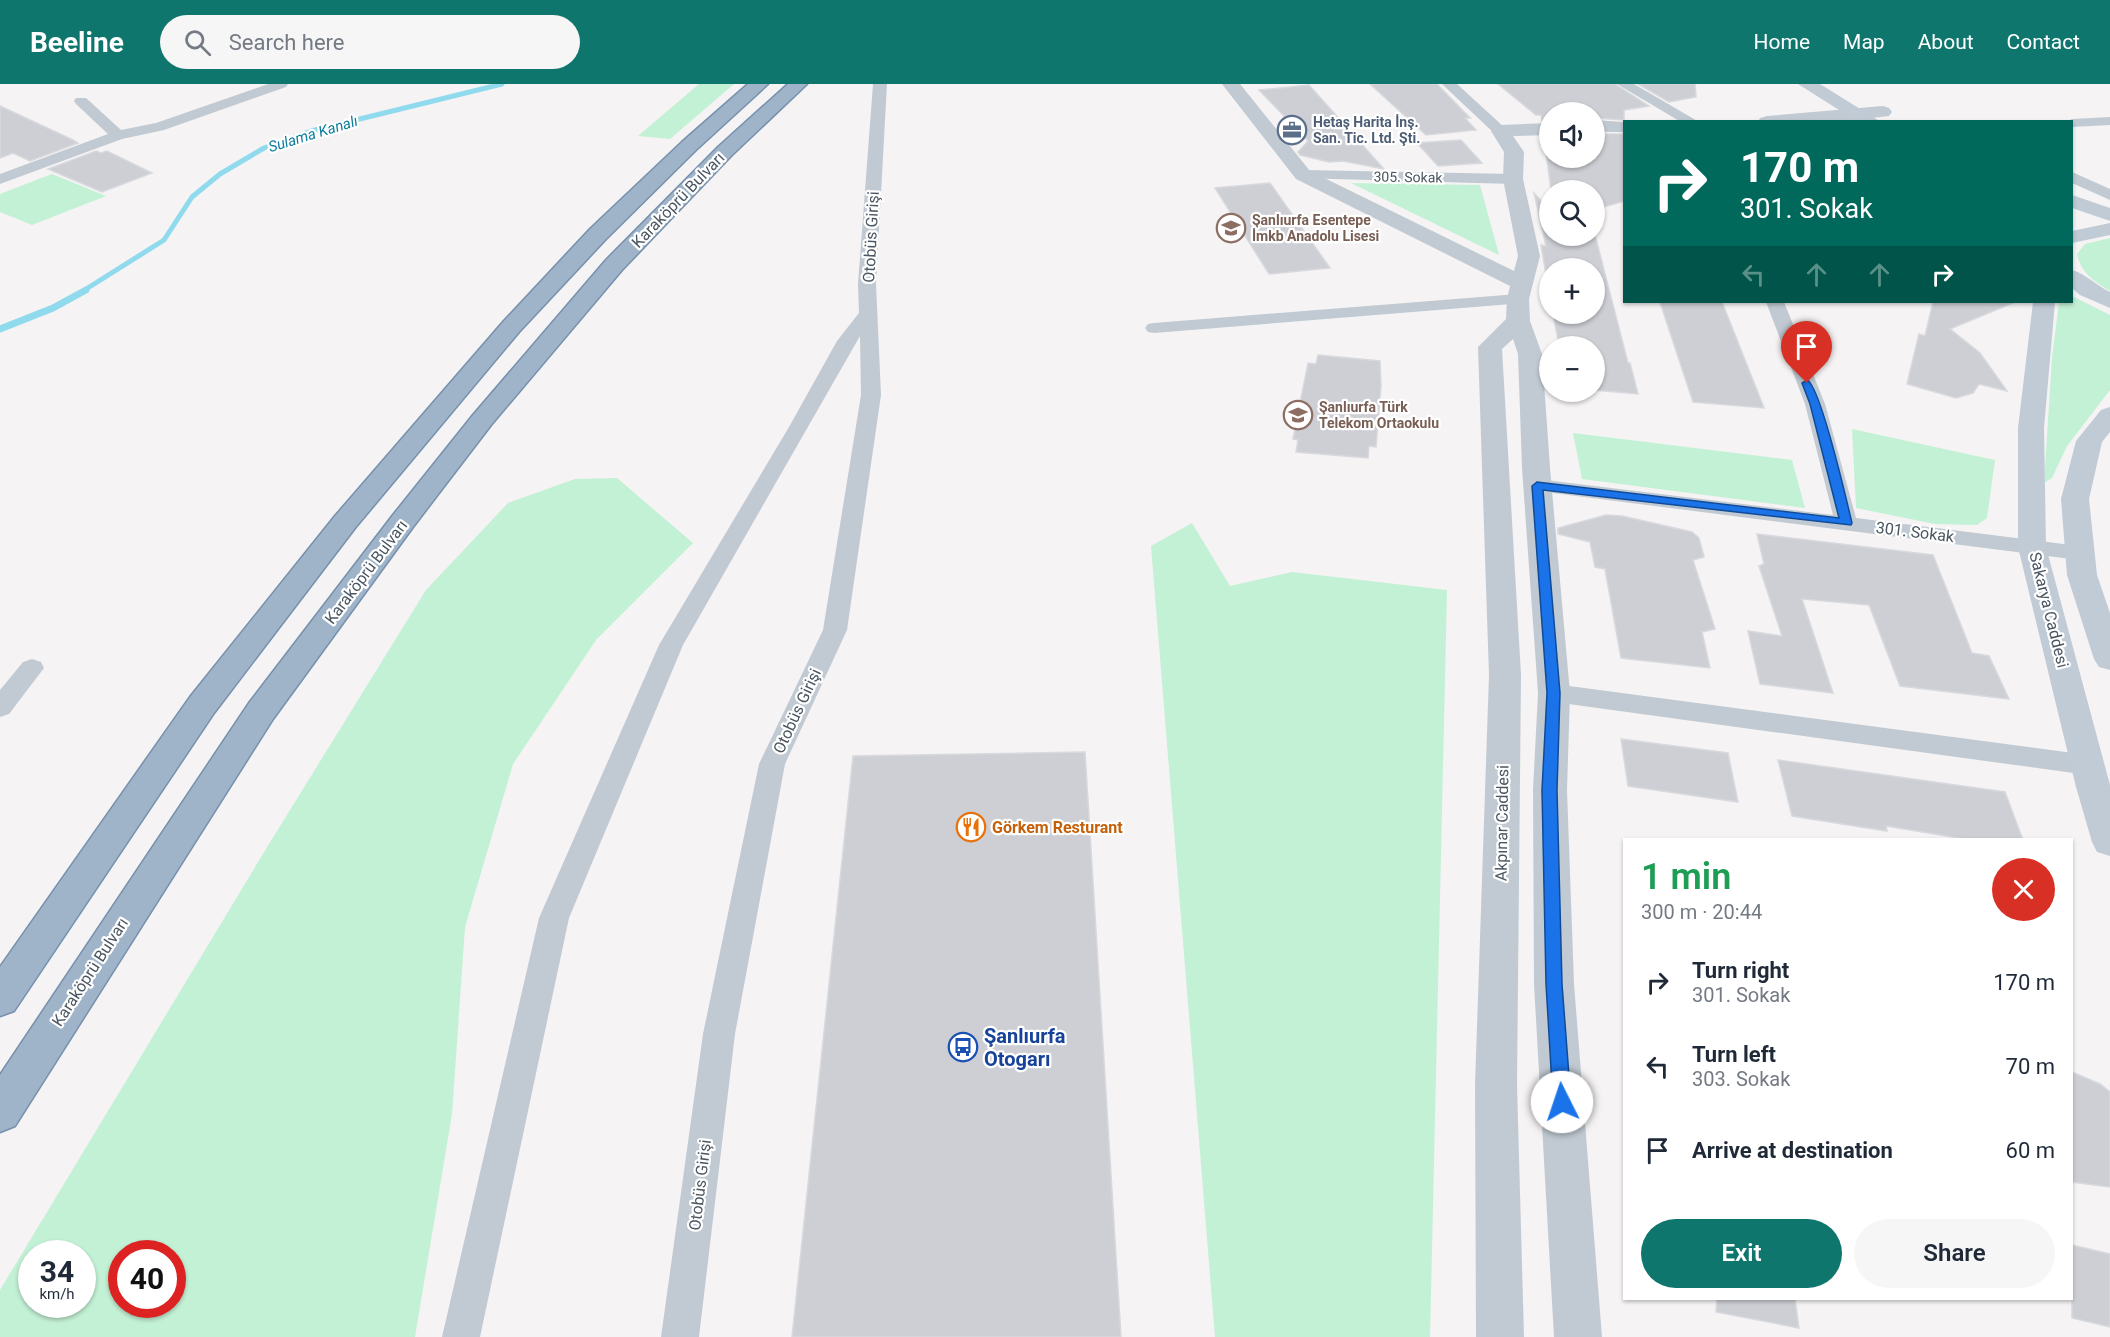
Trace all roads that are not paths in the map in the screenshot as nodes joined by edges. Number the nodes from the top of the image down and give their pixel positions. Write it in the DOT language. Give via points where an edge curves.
graph roads {
  1 [pos="282,84"];
  2 [pos="759,84"];
  3 [pos="798,84"];
  4 [pos="880,84"];
  5 [pos="1231,84"];
  6 [pos="1237,84"];
  7 [pos="1449,84"];
  8 [pos="1624,84"];
  9 [pos="1807,84"];
  10 [pos="1835,84"];
  11 [pos="81,101"];
  12 [pos="1871,116"];
  13 [pos="1688,120"];
  14 [pos="1802,120"];
  15 [pos="1890,120"];
  16 [pos="2110,121"];
  17 [pos="2073,123"];
  18 [pos="1605,126"];
  19 [pos="1623,126"];
  20 [pos="1539,129"];
  21 [pos="1500,131"];
  22 [pos="117,135"];
  23 [pos="1303,175"];
  24 [pos="2073,177"];
  25 [pos="0,179"];
  26 [pos="1513,179"];
  27 [pos="2110,195"];
  28 [pos="2073,201"];
  29 [pos="2110,215"];
  30 [pos="2110,229"];
  31 [pos="2073,237"];
  32 [pos="2073,278"];
  33 [pos="1519,301"];
  34 [pos="2110,301"];
  35 [pos="1775,303"];
  36 [pos="2044,303"];
  37 [pos="869,312"];
  38 [pos="1154,328"];
  39 [pos="2110,415"];
  40 [pos="1537,486"];
  41 [pos="1846,523"];
  42 [pos="2032,547"];
  43 [pos="2079,554"];
  44 [pos="2110,659"];
  45 [pos="32,668"];
  46 [pos="1554,693"];
  47 [pos="0,708"];
  48 [pos="2088,765"];
  49 [pos="2110,842"];
  50 [pos="0,999"];
  51 [pos="51,1030"];
  52 [pos="0,1112"];
  53 [pos="0,1135"];
  54 [pos="461,1337"];
  55 [pos="680,1337"];
  56 [pos="1500,1337"];
  57 [pos="1578,1337"];
  1 -- 22 [label="street" via="159,127"];
  2 -- 50 [label="highway, Karaköprü Bulvarı" via="582,251 456,389 345,522 202,705"];
  3 -- 51 [label="highway, Karaköprü Bulvarı" via="725,151 614,265 482,420 261,711"];
  4 -- 37 [label="street, Otobüs Girişi" via="867,284"];
  5 -- 6 [label="street"];
  5 -- 23 [label="street"];
  7 -- 21 [label="street"];
  8 -- 13 [label="street"];
  9 -- 12 [label="main road"];
  10 -- 12 [label="main road"];
  11 -- 22 [label="street"];
  12 -- 14 [label="street"];
  12 -- 15 [label="main road"];
  16 -- 17 [label="street"];
  18 -- 19 [label="street"];
  20 -- 21 [label="street"];
  21 -- 26 [label="street" via="1514,152"];
  22 -- 25 [label="street"];
  23 -- 26 [label="street, 305. Sokak"];
  23 -- 33 [label="street"];
  24 -- 27 [label="street"];
  26 -- 33 [label="street" via="1529,256"];
  28 -- 29 [label="main road"];
  30 -- 31 [label="main road"];
  32 -- 34 [label="main road"];
  33 -- 38 [label="street"];
  33 -- 40 [label="street" via="1530,354"];
  33 -- 56 [label="street, Akpınar Caddesi" via="1490,347 1505,675 1496,1084"];
  35 -- 41 [label="street" via="1815,404"];
  36 -- 42 [label="main road, Sakarya Caddesi" via="2031,428"];
  37 -- 54 [label="street" via="846,341 670,645 554,918"];
  37 -- 55 [label="street, Otobüs Girişi" via="871,395 835,630 772,764 719,1034"];
  39 -- 43 [label="main road" via="2089,441 2075,498"];
  40 -- 41 [label="street, 301. Sokak"];
  40 -- 46 [label="street"];
  41 -- 42 [label="street, 301. Sokak"];
  42 -- 43 [label="street, 301. Sokak"];
  42 -- 48 [label="main road, Sakarya Caddesi"];
  43 -- 44 [label="main road" via="2082,575"];
  45 -- 47 [label="street"];
  46 -- 48 [label="street"];
  46 -- 57 [label="street" via="1550,790 1554,984"];
  48 -- 49 [label="main road, Sakarya Caddesi"];
  51 -- 52 [label="highway, Karaköprü Bulvarı"];
  51 -- 53 [label="highway"];
}
